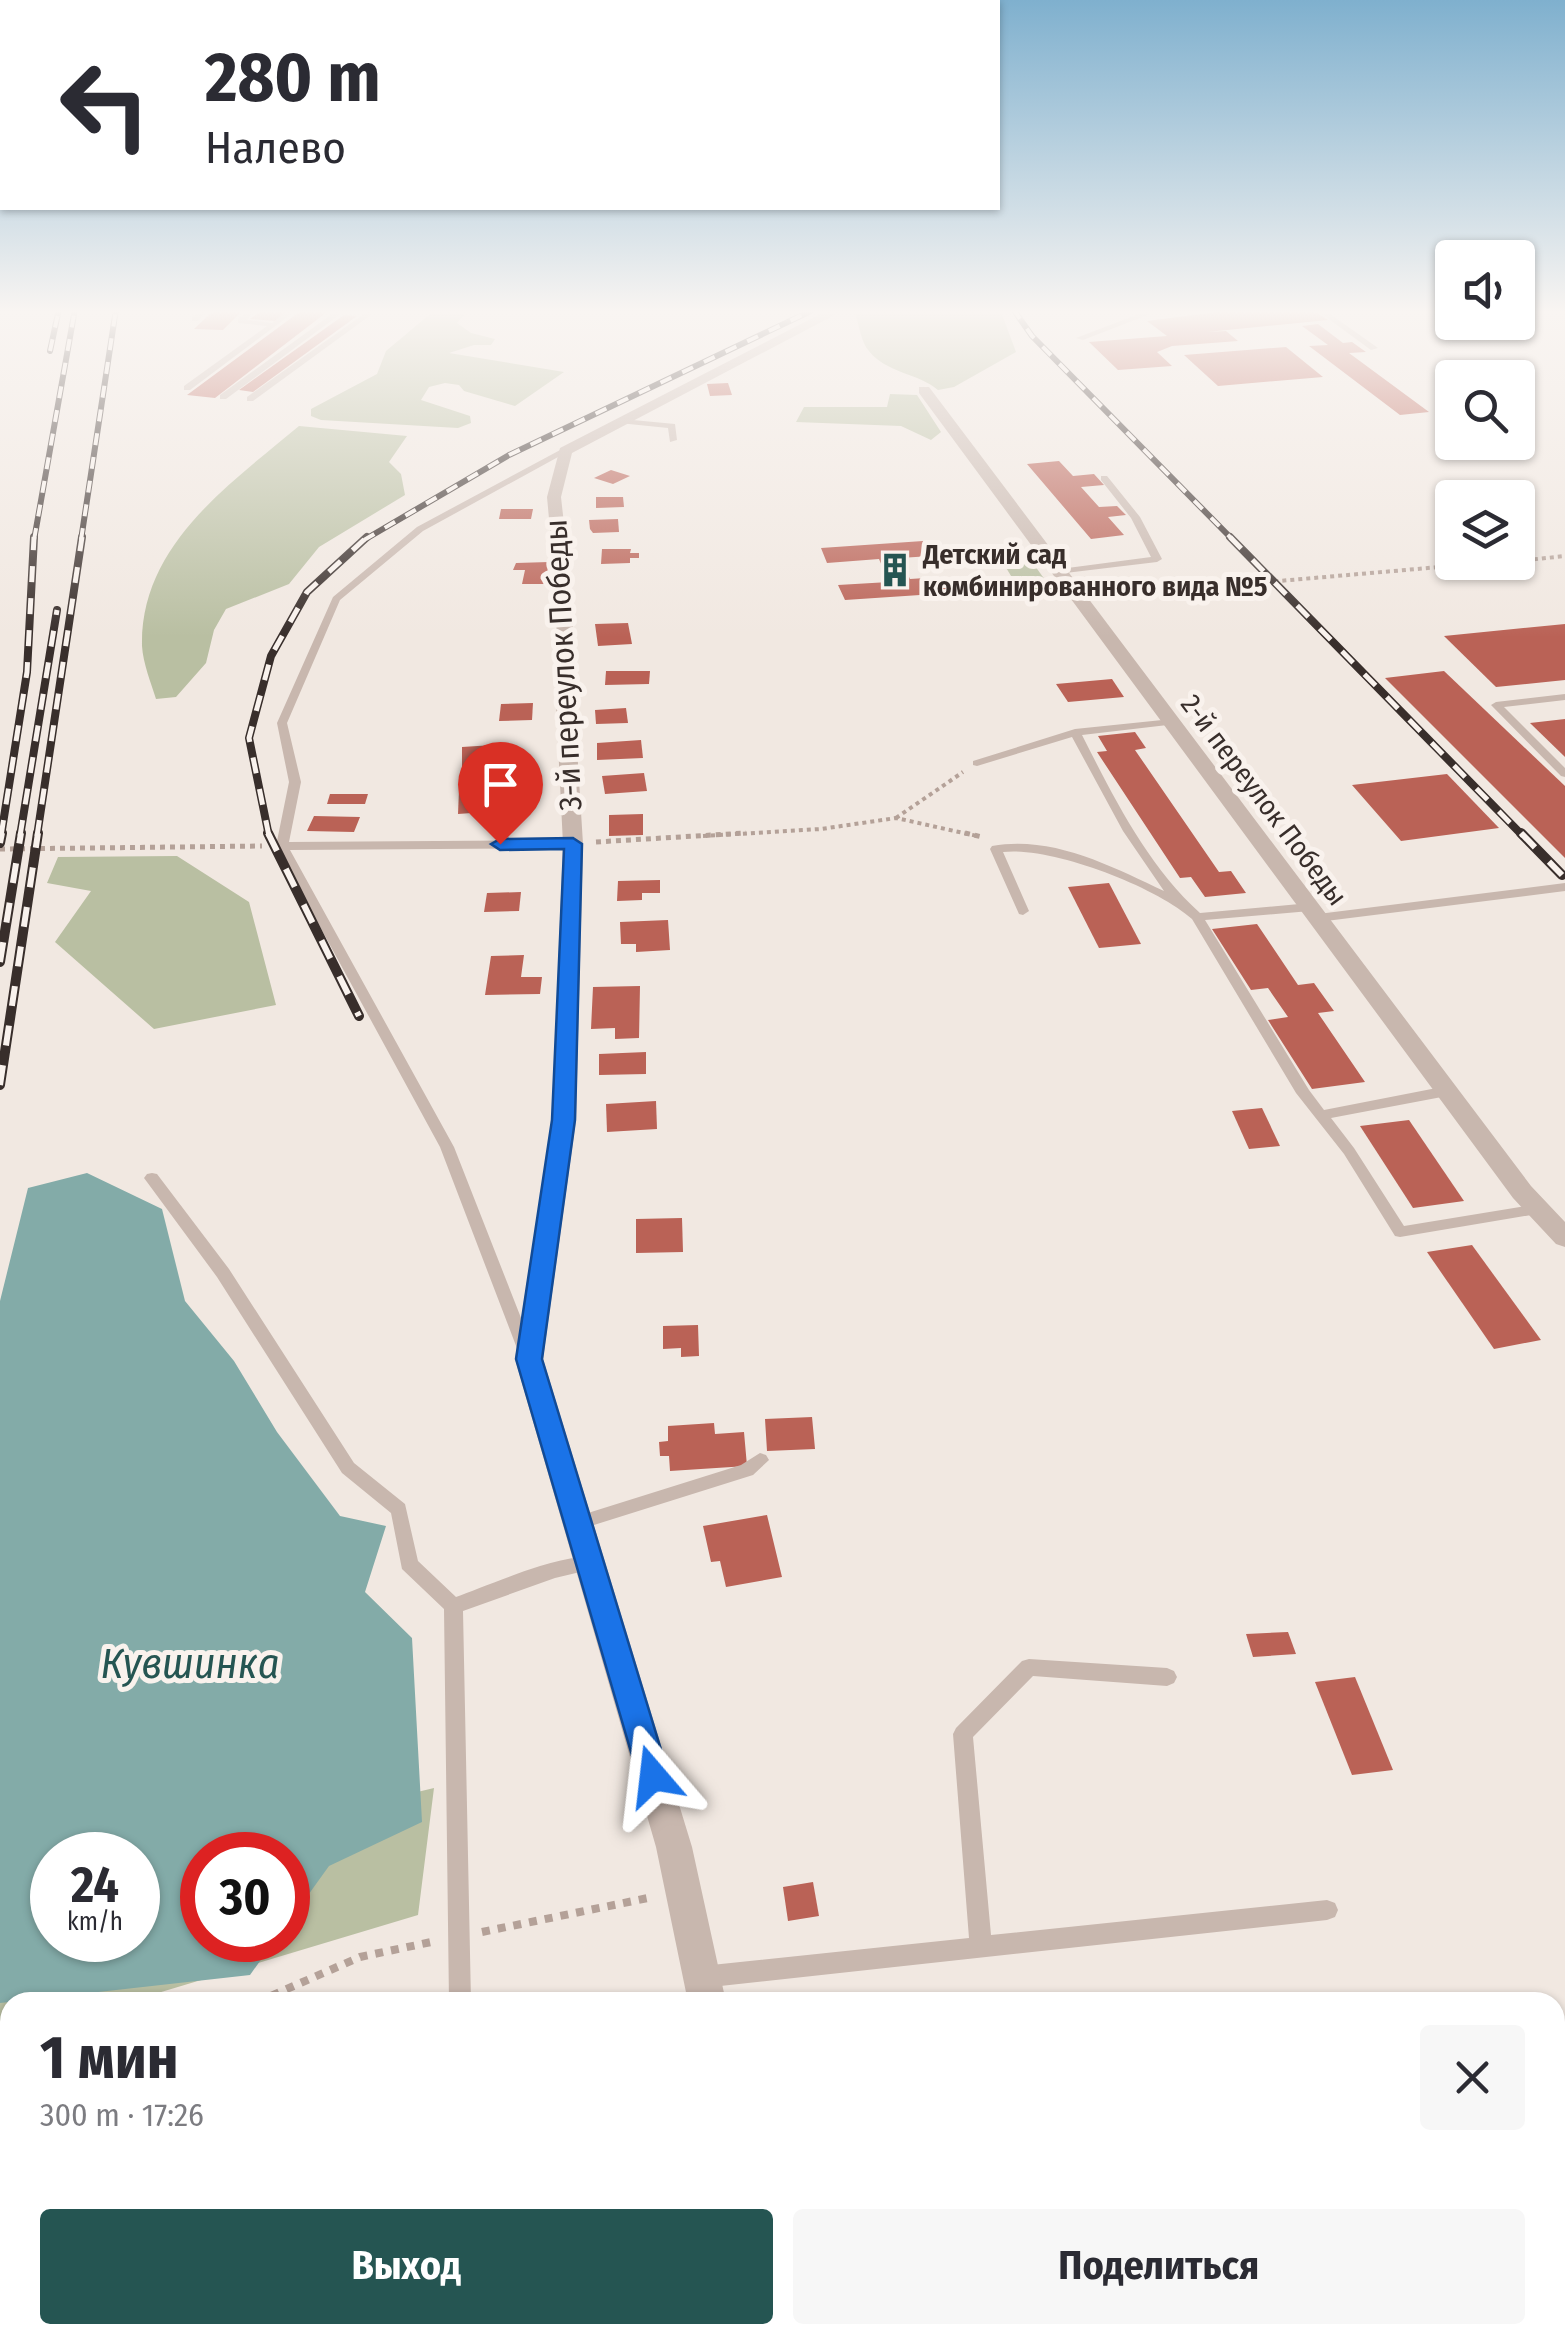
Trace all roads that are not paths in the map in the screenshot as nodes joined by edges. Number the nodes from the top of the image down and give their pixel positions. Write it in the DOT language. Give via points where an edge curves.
graph roads {
  1 [pos="627,418"];
  2 [pos="945,418"];
  3 [pos="622,421"];
  4 [pos="674,440"];
  5 [pos="565,452"];
  6 [pos="1104,478"];
  7 [pos="1060,572"];
  8 [pos="1565,697"];
  9 [pos="1172,722"];
  10 [pos="1075,732"];
  11 [pos="977,763"];
  12 [pos="1565,774"];
  13 [pos="573,844"];
  14 [pos="282,846"];
  15 [pos="1565,888"];
  16 [pos="1178,902"];
  17 [pos="1023,911"];
  18 [pos="1314,912"];
  19 [pos="1197,917"];
  20 [pos="1447,1091"];
  21 [pos="1321,1115"];
  22 [pos="152,1178"];
  23 [pos="1538,1209"];
  24 [pos="1565,1238"];
  25 [pos="529,1359"];
  26 [pos="760,1460"];
  27 [pos="578,1523"];
  28 [pos="590,1562"];
  29 [pos="453,1606"];
  30 [pos="1166,1677"];
  31 [pos="1327,1910"];
  32 [pos="980,1948"];
  33 [pos="705,1990"];
  34 [pos="460,1992"];
  1 -- 3 [label="street"];
  2 -- 7 [label="street, 2-й переулок Победы"];
  3 -- 4 [label="lane" via="672,426"];
  3 -- 5 [label="street"];
  5 -- 13 [label="street, 3-й переулок Победы" via="554,497 565,604"];
  5 -- 14 [label="lane" via="420,529 336,599 282,723 295,782"];
  6 -- 7 [label="lane" via="1157,559"];
  7 -- 9 [label="street, 2-й переулок Победы"];
  8 -- 12 [label="lane" via="1496,705"];
  9 -- 10 [label="lane"];
  9 -- 18 [label="street, 2-й переулок Победы"];
  10 -- 11 [label="lane"];
  10 -- 16 [label="lane" via="1102,787"];
  13 -- 14 [label="lane"];
  13 -- 25 [label="street, 3-й переулок Победы" via="564,1120"];
  14 -- 25 [label="lane" via="446,1147"];
  15 -- 18 [label="lane"];
  16 -- 17 [label="lane" via="1097,866 1014,844 996,849"];
  16 -- 19 [label="lane"];
  18 -- 19 [label="lane"];
  18 -- 20 [label="street, 2-й переулок Победы"];
  19 -- 21 [label="lane"];
  20 -- 21 [label="lane"];
  20 -- 23 [label="street, 2-й переулок Победы"];
  21 -- 23 [label="lane" via="1400,1232"];
  22 -- 29 [label="lane" via="223,1273 348,1468 399,1510 409,1564"];
  23 -- 24 [label="street, 2-й переулок Победы"];
  25 -- 27 [label="street, 3-й переулок Победы"];
  26 -- 27 [label="lane" via="747,1470"];
  27 -- 28 [label="street, 3-й переулок Победы"];
  28 -- 29 [label="lane"];
  28 -- 33 [label="street, 3-й переулок Победы" via="674,1847"];
  29 -- 34 [label="lane"];
  30 -- 32 [label="lane" via="1029,1666 963,1734"];
  31 -- 32 [label="lane"];
  32 -- 33 [label="lane"];
}
